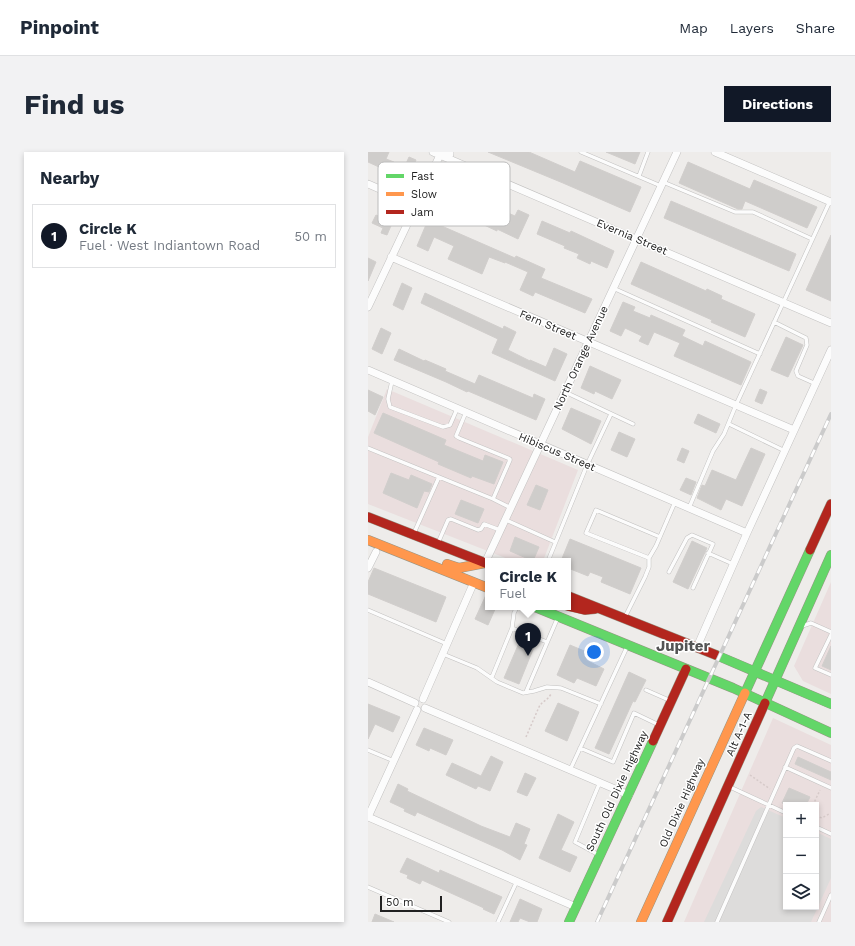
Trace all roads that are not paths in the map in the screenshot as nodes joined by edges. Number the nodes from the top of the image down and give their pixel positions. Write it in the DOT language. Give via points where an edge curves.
graph roads {
  1 [pos="450,152"];
  2 [pos="582,152"];
  3 [pos="648,152"];
  4 [pos="677,152"];
  5 [pos="715,152"];
  6 [pos="437,154"];
  7 [pos="456,162"];
  8 [pos="639,176"];
  9 [pos="368,184"];
  10 [pos="662,184"];
  11 [pos="510,185"];
  12 [pos="378,188"];
  13 [pos="831,202"];
  14 [pos="406,226"];
  15 [pos="636,239"];
  16 [pos="812,239"];
  17 [pos="391,257"];
  18 [pos="613,288"];
  19 [pos="371,293"];
  20 [pos="783,302"];
  21 [pos="368,307"];
  22 [pos="774,322"];
  23 [pos="831,323"];
  24 [pos="588,342"];
  25 [pos="831,350"];
  26 [pos="760,354"];
  27 [pos="368,370"];
  28 [pos="392,381"];
  29 [pos="816,384"];
  30 [pos="565,392"];
  31 [pos="736,405"];
  32 [pos="457,409"];
  33 [pos="466,412"];
  34 [pos="611,414"];
  35 [pos="633,424"];
  36 [pos="728,424"];
  37 [pos="794,430"];
  38 [pos="540,444"];
  39 [pos="369,450"];
  40 [pos="785,450"];
  41 [pos="587,465"];
  42 [pos="439,477"];
  43 [pos="493,499"];
  44 [pos="675,502"];
  45 [pos="831,504"];
  46 [pos="511,508"];
  47 [pos="689,508"];
  48 [pos="368,517"];
  49 [pos="506,520"];
  50 [pos="501,530"];
  51 [pos="747,533"];
  52 [pos="368,534"];
  53 [pos="413,535"];
  54 [pos="660,537"];
  55 [pos="368,540"];
  56 [pos="555,542"];
  57 [pos="438,544"];
  58 [pos="376,552"];
  59 [pos="708,553"];
  60 [pos="831,555"];
  61 [pos="489,558"];
  62 [pos="549,558"];
  63 [pos="649,558"];
  64 [pos="485,563"];
  65 [pos="485,564"];
  66 [pos="734,564"];
  67 [pos="368,568"];
  68 [pos="669,572"];
  69 [pos="485,580"];
  70 [pos="474,582"];
  71 [pos="485,587"];
  72 [pos="693,588"];
  73 [pos="571,597"];
  74 [pos="571,607"];
  75 [pos="599,608"];
  76 [pos="368,610"];
  77 [pos="516,610"];
  78 [pos="543,610"];
  79 [pos="558,616"];
  80 [pos="625,618"];
  81 [pos="799,626"];
  82 [pos="512,628"];
  83 [pos="831,633"];
  84 [pos="547,642"];
  85 [pos="447,644"];
  86 [pos="628,645"];
  87 [pos="697,647"];
  88 [pos="442,654"];
  89 [pos="686,669"];
  90 [pos="755,671"];
  91 [pos="831,675"];
  92 [pos="492,677"];
  93 [pos="776,680"];
  94 [pos="368,682"];
  95 [pos="646,690"];
  96 [pos="526,692"];
  97 [pos="745,693"];
  98 [pos="423,700"];
  99 [pos="671,701"];
  100 [pos="766,703"];
  101 [pos="601,704"];
  102 [pos="831,704"];
  103 [pos="416,706"];
  104 [pos="425,708"];
  105 [pos="660,726"];
  106 [pos="831,733"];
  107 [pos="580,748"];
  108 [pos="368,750"];
  109 [pos="394,761"];
  110 [pos="831,761"];
  111 [pos="785,767"];
  112 [pos="570,770"];
  113 [pos="600,782"];
  114 [pos="728,786"];
  115 [pos="831,788"];
  116 [pos="629,795"];
  117 [pos="768,805"];
  118 [pos="783,812"];
  119 [pos="368,817"];
  120 [pos="819,828"];
  121 [pos="831,834"];
  122 [pos="600,856"];
  123 [pos="517,882"];
  124 [pos="368,887"];
  125 [pos="831,895"];
  126 [pos="576,907"];
  127 [pos="449,922"];
  128 [pos="498,922"];
  129 [pos="569,922"];
  130 [pos="642,922"];
  131 [pos="667,922"];
  132 [pos="716,922"];
  133 [pos="819,922"];
  1 -- 6 [label="street"];
  2 -- 8 [label="lane"];
  3 -- 8 [label="lane"];
  4 -- 10 [label="street, North Orange Avenue"];
  5 -- 13 [label="street"];
  6 -- 7 [label="street, Evernia Street"];
  8 -- 10 [label="lane"];
  9 -- 12 [label="street"];
  10 -- 15 [label="street, North Orange Avenue"];
  10 -- 16 [label="lane" via="735,212 753,212"];
  11 -- 15 [label="street, Evernia Street"];
  13 -- 16 [label="lane"];
  14 -- 17 [label="street"];
  15 -- 18 [label="street, North Orange Avenue"];
  15 -- 20 [label="street, Evernia Street"];
  16 -- 20 [label="lane"];
  17 -- 19 [label="street"];
  17 -- 24 [label="street, Fern Street"];
  18 -- 24 [label="street, North Orange Avenue"];
  18 -- 26 [label="lane"];
  19 -- 21 [label="street"];
  20 -- 22 [label="lane"];
  20 -- 23 [label="street, Evernia Street"];
  22 -- 26 [label="lane"];
  22 -- 29 [label="lane" via="806,338 807,345 796,372 798,376"];
  24 -- 30 [label="street, North Orange Avenue"];
  24 -- 31 [label="street, Fern Street"];
  25 -- 29 [label="street"];
  26 -- 31 [label="lane"];
  27 -- 28 [label="street, Hibiscus Street"];
  28 -- 32 [label="street, Hibiscus Street"];
  28 -- 32 [label="lane" via="388,399 390,407 443,427 450,425"];
  29 -- 37 [label="street"];
  30 -- 34 [label="lane"];
  30 -- 38 [label="street, North Orange Avenue"];
  31 -- 36 [label="lane"];
  31 -- 37 [label="street, Fern Street"];
  32 -- 33 [label="street, Hibiscus Street"];
  33 -- 38 [label="street, Hibiscus Street"];
  33 -- 43 [label="lane" via="456,436 510,460"];
  34 -- 35 [label="lane"];
  34 -- 41 [label="lane"];
  36 -- 40 [label="lane"];
  36 -- 47 [label="lane" via="713,451"];
  37 -- 40 [label="street"];
  38 -- 41 [label="street, Hibiscus Street"];
  38 -- 46 [label="street, North Orange Avenue"];
  39 -- 42 [label="lane"];
  40 -- 51 [label="street"];
  41 -- 44 [label="street, Hibiscus Street"];
  41 -- 56 [label="lane"];
  42 -- 43 [label="lane"];
  42 -- 53 [label="lane"];
  43 -- 46 [label="lane"];
  44 -- 47 [label="street, Hibiscus Street"];
  44 -- 54 [label="lane"];
  45 -- 90 [label="main road, Alt A-1-A"];
  46 -- 49 [label="street, North Orange Avenue"];
  47 -- 51 [label="street, Hibiscus Street"];
  48 -- 53 [label="main road"];
  49 -- 50 [label="street, North Orange Avenue"];
  49 -- 56 [label="lane"];
  50 -- 57 [label="lane" via="484,524 478,530 451,519 448,520"];
  50 -- 61 [label="street, North Orange Avenue"];
  51 -- 66 [label="street"];
  52 -- 65 [label="main road" via="459,568"];
  53 -- 57 [label="main road"];
  54 -- 63 [label="lane"];
  54 -- 63 [label="lane" via="596,510 586,533"];
  55 -- 70 [label="main road"];
  56 -- 62 [label="lane"];
  57 -- 64 [label="main road"];
  58 -- 67 [label="street"];
  59 -- 66 [label="lane"];
  59 -- 68 [label="lane" via="713,544 692,535 687,538"];
  59 -- 72 [label="lane"];
  60 -- 81 [label="main road, Alt A-1-A"];
  63 -- 80 [label="lane" via="645,577"];
  66 -- 87 [label="street"];
  69 -- 70 [label="main road"];
  70 -- 71 [label="main road"];
  70 -- 85 [label="street"];
  73 -- 75 [label="main road"];
  74 -- 75 [label="main road" via="585,610"];
  75 -- 80 [label="main road"];
  76 -- 85 [label="lane"];
  77 -- 82 [label="lane"];
  78 -- 79 [label="main road"];
  79 -- 84 [label="lane"];
  79 -- 86 [label="main road"];
  80 -- 87 [label="main road"];
  81 -- 83 [label="lane" via="811,623"];
  81 -- 93 [label="main road, Alt A-1-A"];
  82 -- 84 [label="lane"];
  82 -- 92 [label="lane"];
  83 -- 91 [label="lane" via="815,668"];
  84 -- 96 [label="lane"];
  85 -- 88 [label="street"];
  86 -- 89 [label="main road"];
  86 -- 101 [label="lane"];
  87 -- 90 [label="main road"];
  88 -- 92 [label="lane"];
  88 -- 98 [label="street"];
  89 -- 97 [label="main road"];
  89 -- 99 [label="main road, South Old Dixie Highway"];
  90 -- 93 [label="main road"];
  90 -- 97 [label="main road, Alt A-1-A"];
  92 -- 96 [label="lane" via="497,682"];
  93 -- 100 [label="main road, Alt A-1-A"];
  93 -- 102 [label="main road"];
  94 -- 103 [label="street"];
  95 -- 99 [label="lane"];
  96 -- 101 [label="lane" via="547,687 561,688"];
  97 -- 100 [label="main road"];
  97 -- 130 [label="main road, Old Dixie Highway"];
  98 -- 103 [label="street" via="419,699"];
  98 -- 104 [label="street" via="426,703"];
  99 -- 105 [label="main road, South Old Dixie Highway"];
  100 -- 106 [label="main road"];
  100 -- 114 [label="main road, Alt A-1-A"];
  101 -- 107 [label="lane"];
  103 -- 104 [label="street" via="422,710"];
  103 -- 109 [label="street"];
  104 -- 112 [label="street"];
  105 -- 107 [label="lane" via="634,713 612,762"];
  105 -- 116 [label="main road, South Old Dixie Highway"];
  107 -- 112 [label="lane"];
  108 -- 109 [label="lane"];
  109 -- 119 [label="street"];
  110 -- 111 [label="lane" via="797,746"];
  111 -- 115 [label="lane"];
  111 -- 117 [label="lane"];
  112 -- 113 [label="street"];
  113 -- 116 [label="street"];
  113 -- 122 [label="lane" via="575,842"];
  114 -- 117 [label="lane"];
  114 -- 131 [label="main road, Alt A-1-A"];
  116 -- 122 [label="main road, South Old Dixie Highway"];
  117 -- 118 [label="lane"];
  117 -- 132 [label="lane"];
  119 -- 123 [label="street"];
  120 -- 121 [label="lane"];
  122 -- 126 [label="main road, South Old Dixie Highway"];
  123 -- 126 [label="street"];
  123 -- 128 [label="lane"];
  124 -- 127 [label="lane"];
  125 -- 133 [label="lane"];
  126 -- 129 [label="main road, South Old Dixie Highway"];
}
